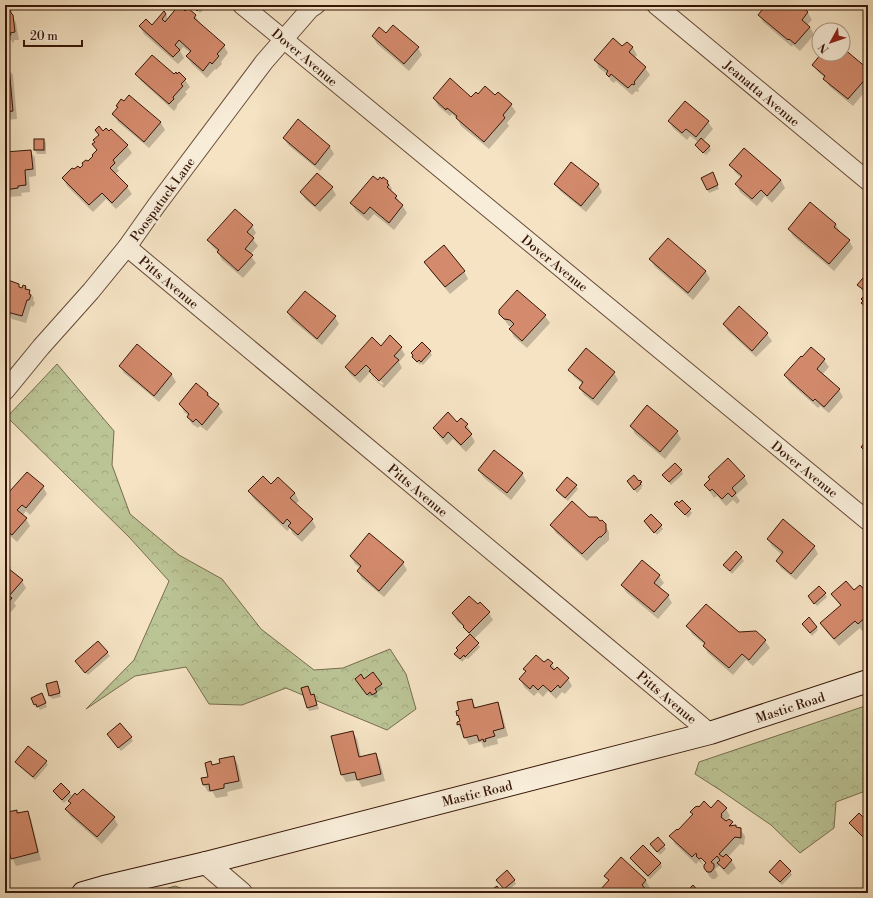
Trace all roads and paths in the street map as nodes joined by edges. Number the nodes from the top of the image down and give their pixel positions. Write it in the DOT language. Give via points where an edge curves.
graph roads {
  1 [pos="242,5"];
  2 [pos="316,5"];
  3 [pos="656,5"];
  4 [pos="284,40"];
  5 [pos="868,181"];
  6 [pos="126,247"];
  7 [pos="5,391"];
  8 [pos="868,521"];
  9 [pos="868,681"];
  10 [pos="710,732"];
  11 [pos="206,863"];
  12 [pos="83,893"];
  13 [pos="241,893"];
  1 -- 4 [label="street, Dover Avenue"];
  2 -- 4 [label="street, Poospatuck Lane"];
  3 -- 5 [label="street, Jeanatta Avenue"];
  4 -- 6 [label="street, Poospatuck Lane" via="264,62"];
  4 -- 8 [label="street, Dover Avenue"];
  6 -- 7 [label="street, Poospatuck Lane"];
  6 -- 10 [label="street, Pitts Avenue"];
  9 -- 10 [label="main road, Mastic Road"];
  10 -- 11 [label="main road, Mastic Road"];
  11 -- 12 [label="main road, Mastic Road"];
  11 -- 13 [label="main road"];
}
